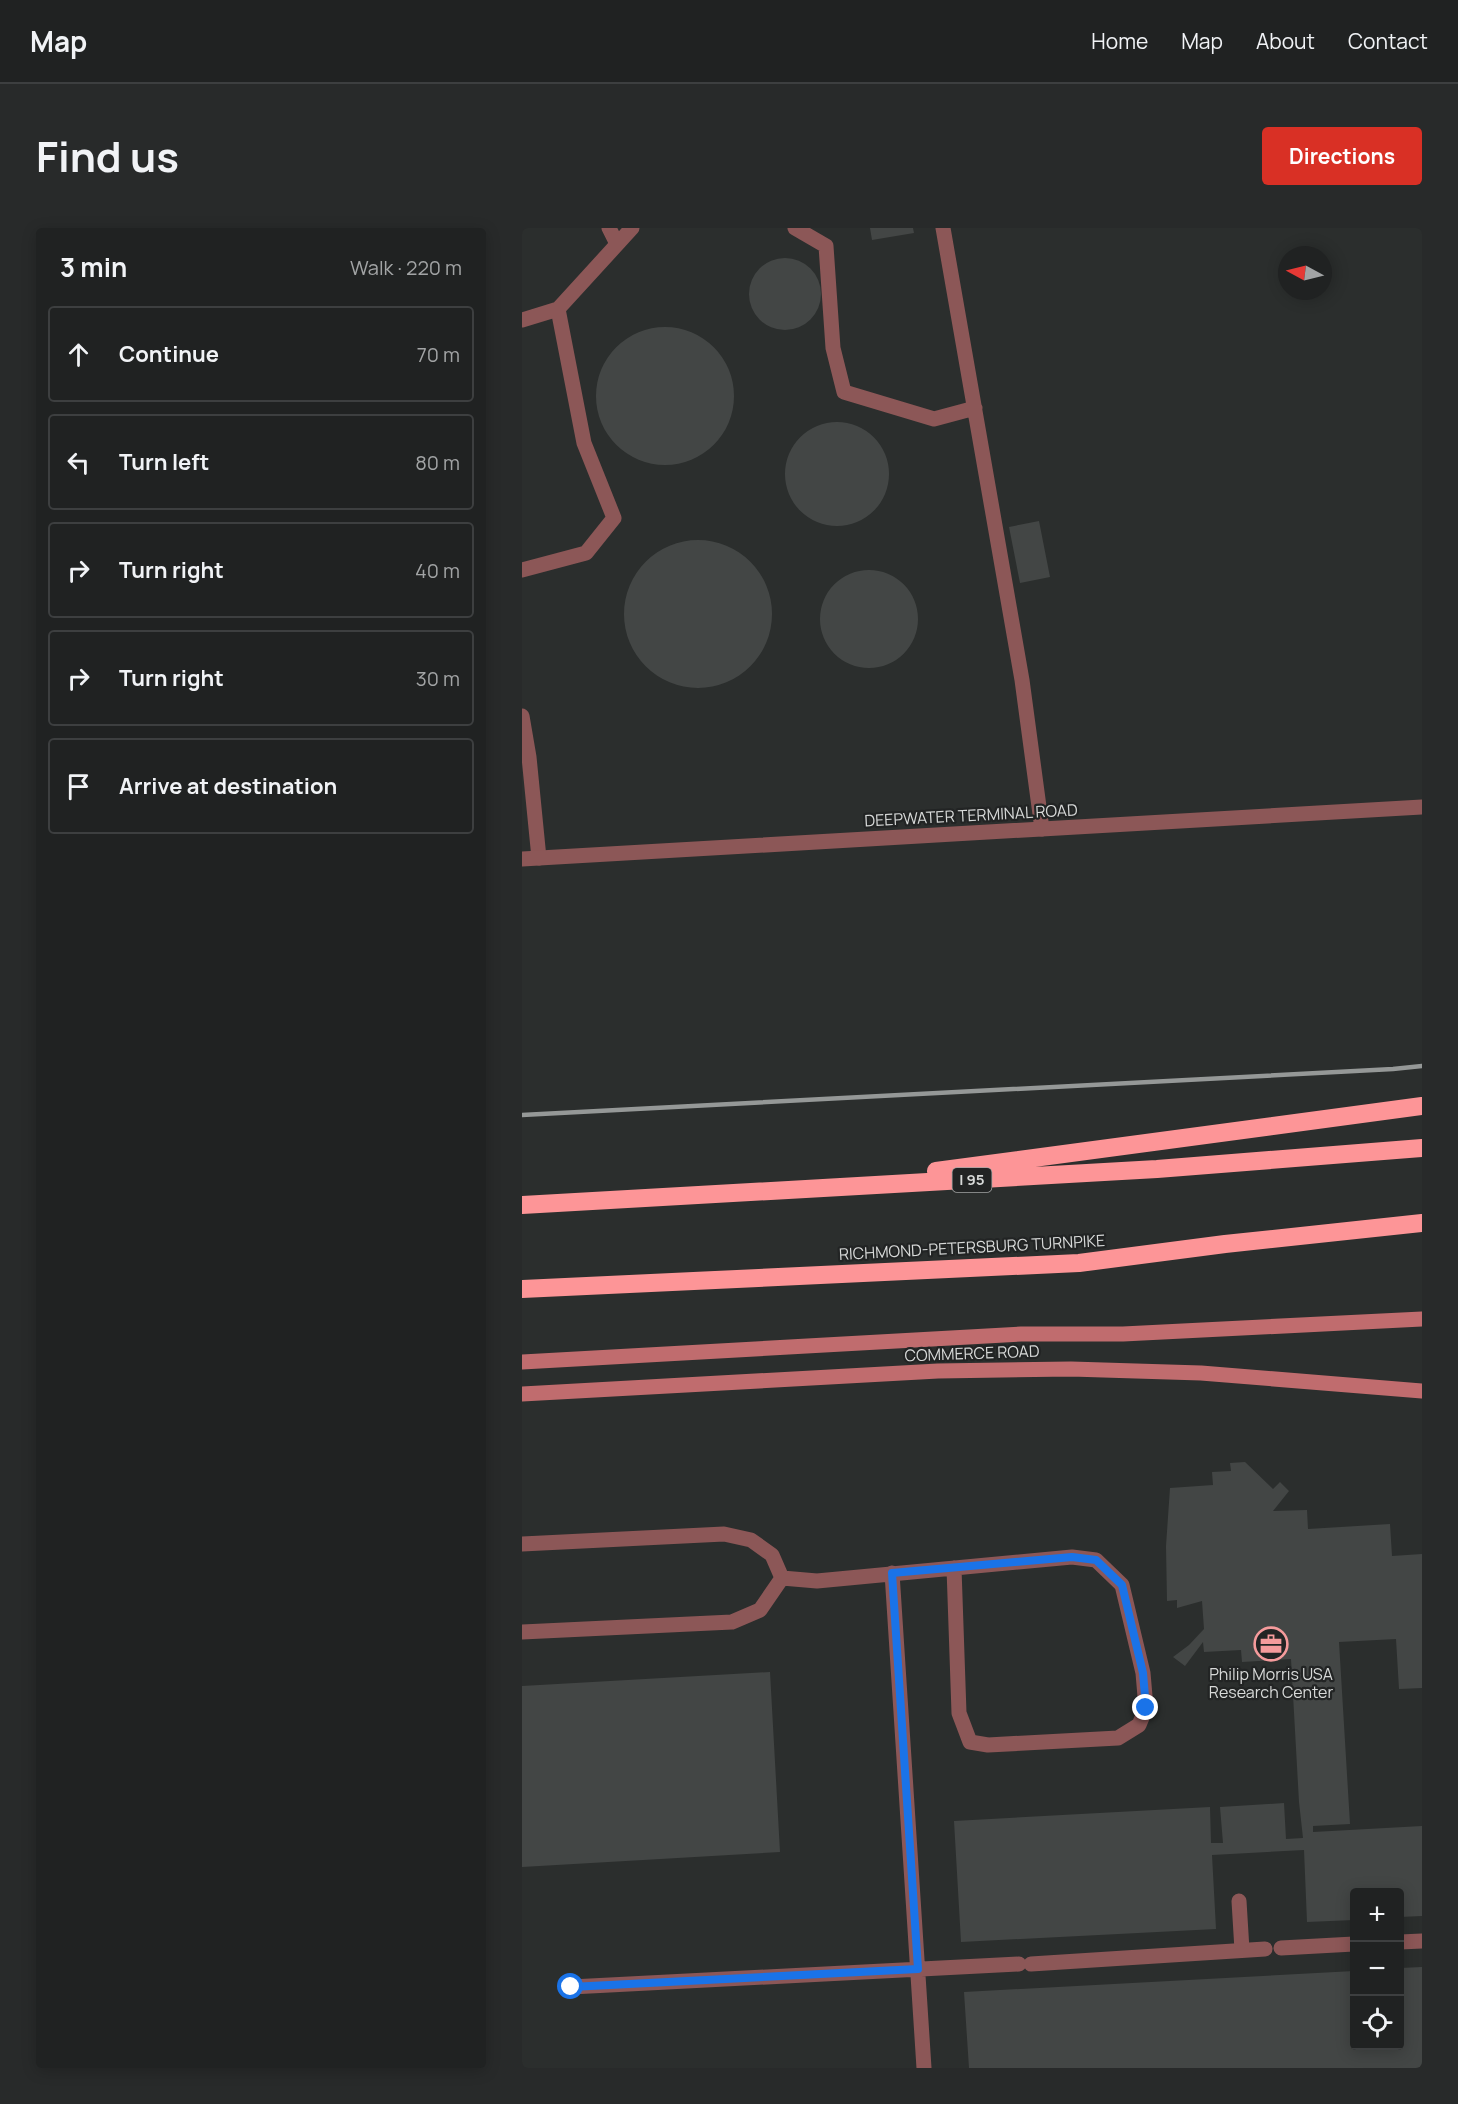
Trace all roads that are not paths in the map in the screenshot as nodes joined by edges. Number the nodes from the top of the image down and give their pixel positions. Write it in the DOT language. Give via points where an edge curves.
graph roads {
  1 [pos="609,228"];
  2 [pos="632,228"];
  3 [pos="795,228"];
  4 [pos="943,228"];
  5 [pos="617,244"];
  6 [pos="558,309"];
  7 [pos="522,320"];
  8 [pos="975,408"];
  9 [pos="522,570"];
  10 [pos="522,717"];
  11 [pos="1422,807"];
  12 [pos="1042,829"];
  13 [pos="539,858"];
  14 [pos="522,859"];
  15 [pos="1422,1106"];
  16 [pos="1422,1148"];
  17 [pos="791,1191"];
  18 [pos="522,1205"];
  19 [pos="1422,1223"];
  20 [pos="522,1289"];
  21 [pos="1422,1319"];
  22 [pos="522,1362"];
  23 [pos="1422,1391"];
  24 [pos="522,1394"];
  25 [pos="522,1544"];
  26 [pos="954,1568"];
  27 [pos="892,1573"];
  28 [pos="782,1578"];
  29 [pos="522,1632"];
  30 [pos="1239,1901"];
  31 [pos="1422,1941"];
  32 [pos="1404,1942"];
  33 [pos="1350,1944"];
  34 [pos="1281,1948"];
  35 [pos="1265,1949"];
  36 [pos="1242,1950"];
  37 [pos="918,1969"];
  38 [pos="571,1987"];
  39 [pos="924,2068"];
  1 -- 5 [label="street"];
  2 -- 5 [label="street"];
  3 -- 8 [label="street" via="826,246 833,348 844,392 934,419"];
  4 -- 8 [label="street"];
  5 -- 6 [label="street"];
  6 -- 7 [label="street"];
  6 -- 9 [label="street" via="584,443 614,518 586,553"];
  8 -- 12 [label="street" via="1022,680"];
  10 -- 13 [label="street"];
  11 -- 12 [label="street, DEEPWATER TERMINAL ROAD"];
  12 -- 13 [label="street, DEEPWATER TERMINAL ROAD"];
  13 -- 14 [label="street, DEEPWATER TERMINAL ROAD"];
  15 -- 17 [label="highway"];
  16 -- 17 [label="highway, I 95"];
  17 -- 18 [label="highway, I 95"];
  19 -- 20 [label="highway, RICHMOND-PETERSBURG TURNPIKE" via="1079,1263"];
  21 -- 22 [label="main road, COMMERCE ROAD" via="1123,1335 1021,1334"];
  23 -- 24 [label="main road, COMMERCE ROAD" via="1201,1373 1060,1369 938,1371"];
  25 -- 28 [label="street" via="724,1534 751,1540 772,1555"];
  26 -- 26 [label="street" via="1072,1557 1096,1560 1122,1585 1143,1673 1146,1708 1139,1725 1118,1738 988,1745 970,1742 959,1713"];
  26 -- 27 [label="street"];
  27 -- 28 [label="street" via="817,1581"];
  27 -- 37 [label="street"];
  28 -- 29 [label="street" via="760,1610 732,1622"];
  30 -- 36 [label="street"];
  31 -- 32 [label="street"];
  33 -- 34 [label="street"];
  35 -- 36 [label="street"];
  36 -- 37 [label="street"];
  37 -- 38 [label="street"];
  37 -- 39 [label="street"];
}
